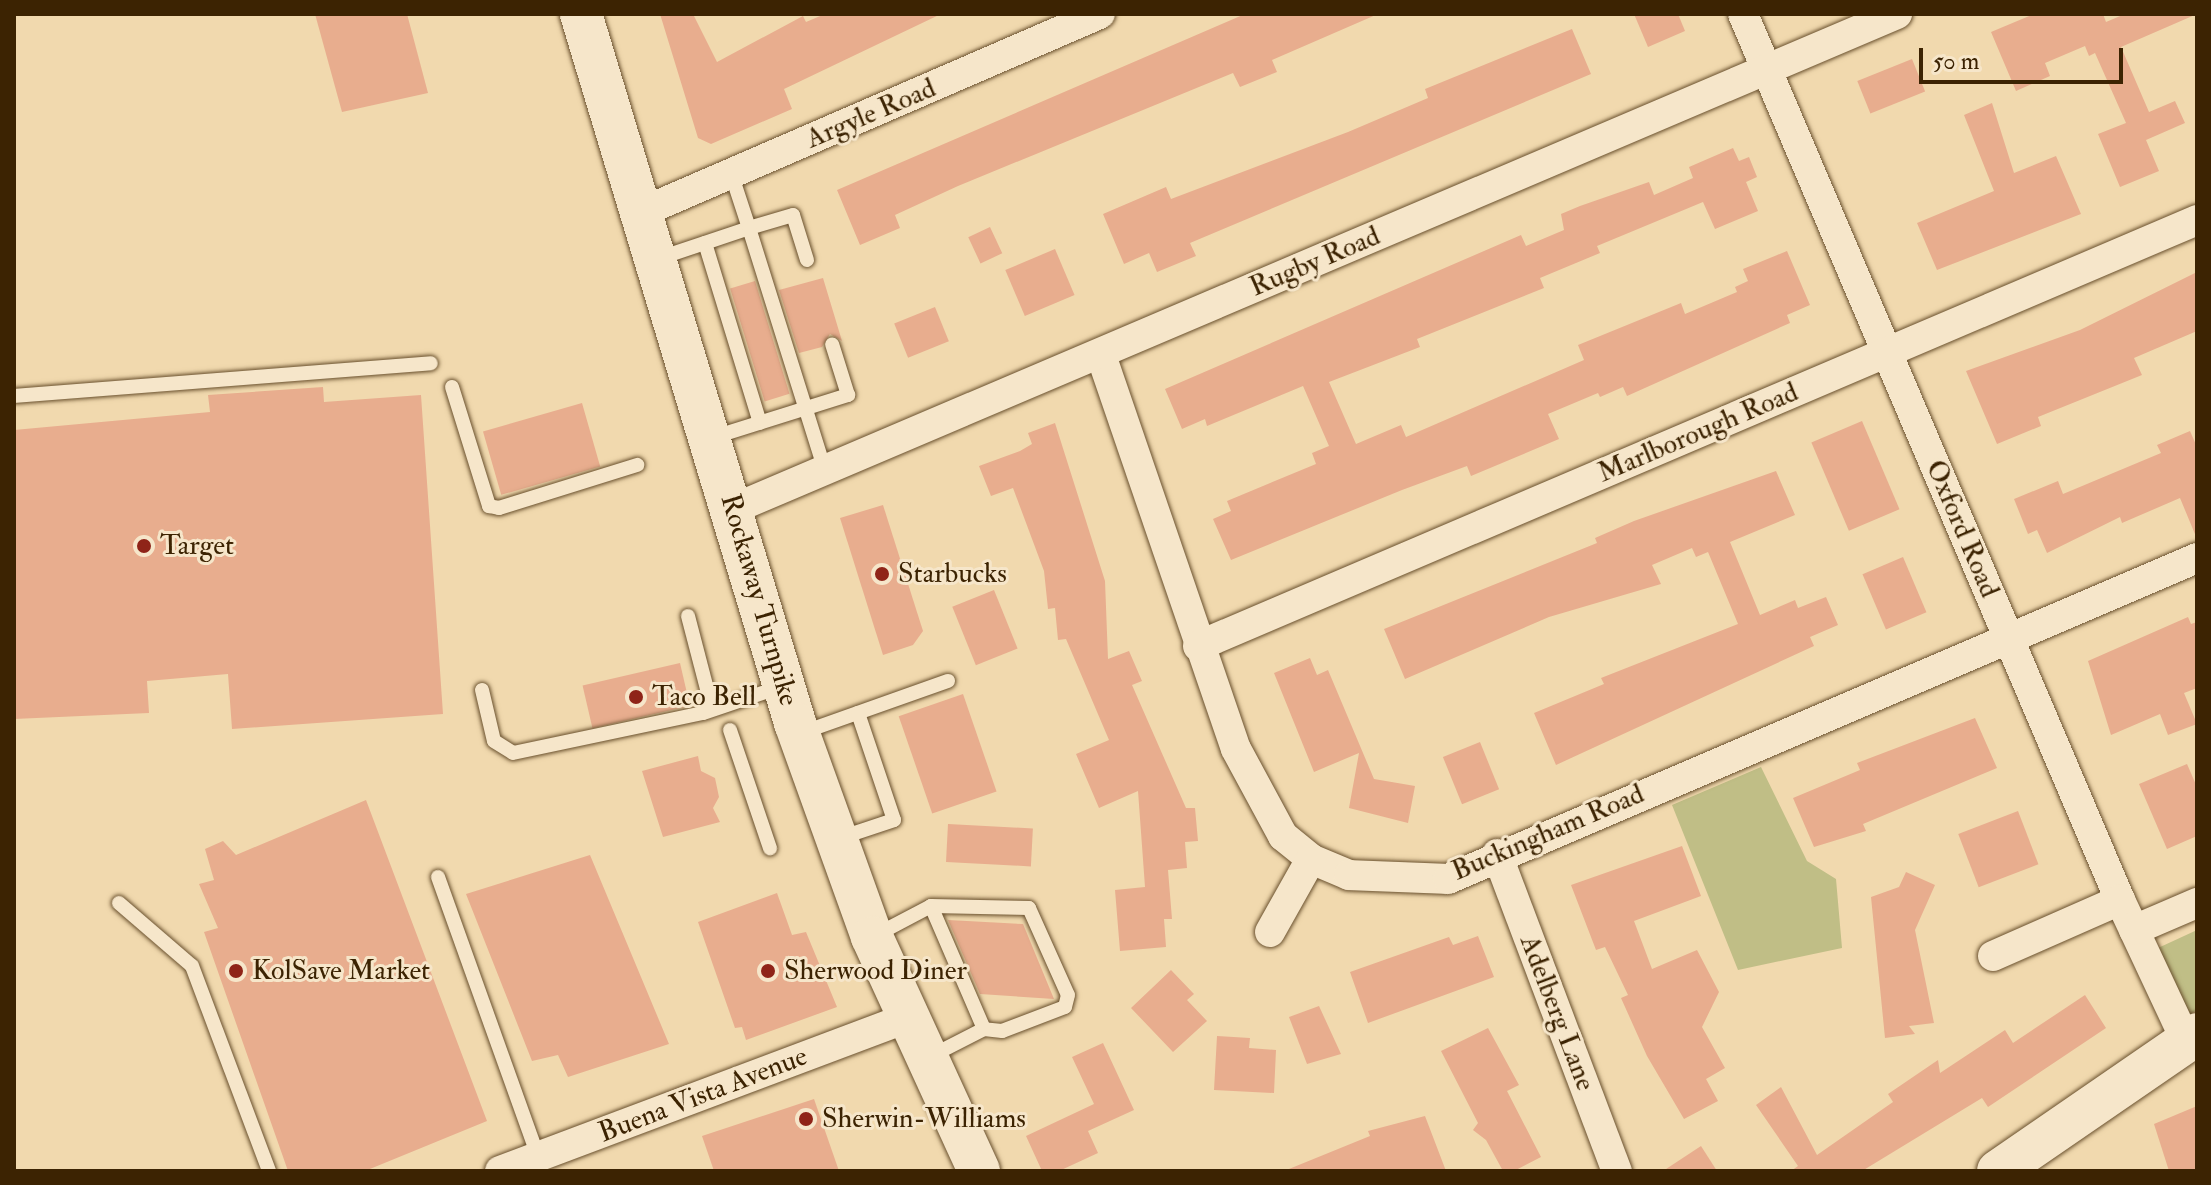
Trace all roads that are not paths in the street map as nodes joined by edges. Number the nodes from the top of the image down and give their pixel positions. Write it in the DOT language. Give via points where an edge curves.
graph roads {
  1 [pos="581,14"];
  2 [pos="1100,14"];
  3 [pos="1743,14"];
  4 [pos="1897,14"];
  5 [pos="1767,70"];
  6 [pos="731,173"];
  7 [pos="642,212"];
  8 [pos="2197,220"];
  9 [pos="749,228"];
  10 [pos="705,243"];
  11 [pos="656,259"];
  12 [pos="807,260"];
  13 [pos="832,344"];
  14 [pos="1887,353"];
  15 [pos="1101,355"];
  16 [pos="431,363"];
  17 [pos="452,387"];
  18 [pos="14,396"];
  19 [pos="805,409"];
  20 [pos="760,423"];
  21 [pos="711,438"];
  22 [pos="637,465"];
  23 [pos="825,471"];
  24 [pos="733,509"];
  25 [pos="2197,558"];
  26 [pos="688,616"];
  27 [pos="2008,638"];
  28 [pos="1198,646"];
  29 [pos="948,681"];
  30 [pos="785,685"];
  31 [pos="482,690"];
  32 [pos="712,708"];
  33 [pos="858,713"];
  34 [pos="730,730"];
  35 [pos="798,734"];
  36 [pos="836,839"];
  37 [pos="770,848"];
  38 [pos="1497,854"];
  39 [pos="1311,859"];
  40 [pos="438,877"];
  41 [pos="2120,900"];
  42 [pos="119,903"];
  43 [pos="2197,903"];
  44 [pos="931,906"];
  45 [pos="2134,930"];
  46 [pos="1270,932"];
  47 [pos="872,937"];
  48 [pos="1993,956"];
  49 [pos="906,1018"];
  50 [pos="984,1029"];
  51 [pos="2192,1037"];
  52 [pos="926,1059"];
  53 [pos="538,1157"];
  54 [pos="1611,1169"];
  55 [pos="269,1171"];
  56 [pos="500,1171"];
  57 [pos="979,1171"];
  58 [pos="1998,1171"];
  1 -- 7 [label="main road, Rockaway Turnpike"];
  2 -- 6 [label="street, Argyle Road"];
  3 -- 5 [label="street, Oxford Road"];
  4 -- 5 [label="street, Rugby Road"];
  5 -- 14 [label="street, Oxford Road"];
  5 -- 15 [label="street, Rugby Road"];
  6 -- 7 [label="street, Argyle Road"];
  6 -- 9 [label="lane"];
  7 -- 11 [label="main road, Rockaway Turnpike"];
  8 -- 14 [label="street, Marlborough Road"];
  9 -- 10 [label="lane"];
  9 -- 12 [label="lane" via="793,215"];
  9 -- 19 [label="lane"];
  10 -- 11 [label="lane"];
  10 -- 20 [label="lane" via="750,374"];
  11 -- 21 [label="main road, Rockaway Turnpike"];
  13 -- 19 [label="lane" via="848,395"];
  14 -- 27 [label="street, Oxford Road"];
  14 -- 28 [label="street, Marlborough Road"];
  15 -- 23 [label="street, Rugby Road"];
  15 -- 28 [label="street, Buckingham Road"];
  16 -- 18 [label="lane"];
  17 -- 22 [label="lane" via="489,506 499,508"];
  19 -- 20 [label="lane"];
  19 -- 23 [label="lane"];
  20 -- 21 [label="lane"];
  21 -- 24 [label="main road, Rockaway Turnpike"];
  23 -- 24 [label="street, Rugby Road"];
  24 -- 30 [label="main road, Rockaway Turnpike"];
  25 -- 27 [label="street, Buckingham Road"];
  26 -- 32 [label="lane"];
  27 -- 38 [label="street, Buckingham Road"];
  27 -- 41 [label="street, Oxford Road"];
  28 -- 39 [label="street, Buckingham Road" via="1236,749 1283,836"];
  29 -- 33 [label="lane"];
  30 -- 32 [label="lane"];
  30 -- 35 [label="main road, Rockaway Turnpike"];
  31 -- 32 [label="lane" via="494,741 513,753"];
  33 -- 35 [label="lane"];
  33 -- 36 [label="lane" via="894,820"];
  34 -- 37 [label="lane"];
  35 -- 36 [label="main road, Rockaway Turnpike"];
  36 -- 47 [label="main road, Rockaway Turnpike"];
  38 -- 39 [label="street, Buckingham Road" via="1448,879 1349,875"];
  38 -- 54 [label="street, Adelberg Lane"];
  39 -- 46 [label="street"];
  40 -- 53 [label="lane"];
  41 -- 45 [label="street, Oxford Road"];
  41 -- 48 [label="street"];
  42 -- 55 [label="lane" via="192,966"];
  43 -- 45 [label="street"];
  44 -- 47 [label="lane"];
  44 -- 50 [label="lane"];
  44 -- 50 [label="lane" via="1029,908 1068,995 1065,1007 1002,1031"];
  45 -- 51 [label="street, Oxford Road"];
  47 -- 49 [label="main road, Rockaway Turnpike"];
  49 -- 52 [label="main road, Rockaway Turnpike"];
  49 -- 53 [label="street, Buena Vista Avenue"];
  50 -- 52 [label="lane"];
  51 -- 58 [label="main road"];
  52 -- 57 [label="main road, Rockaway Turnpike"];
  53 -- 56 [label="street, Buena Vista Avenue"];
}
